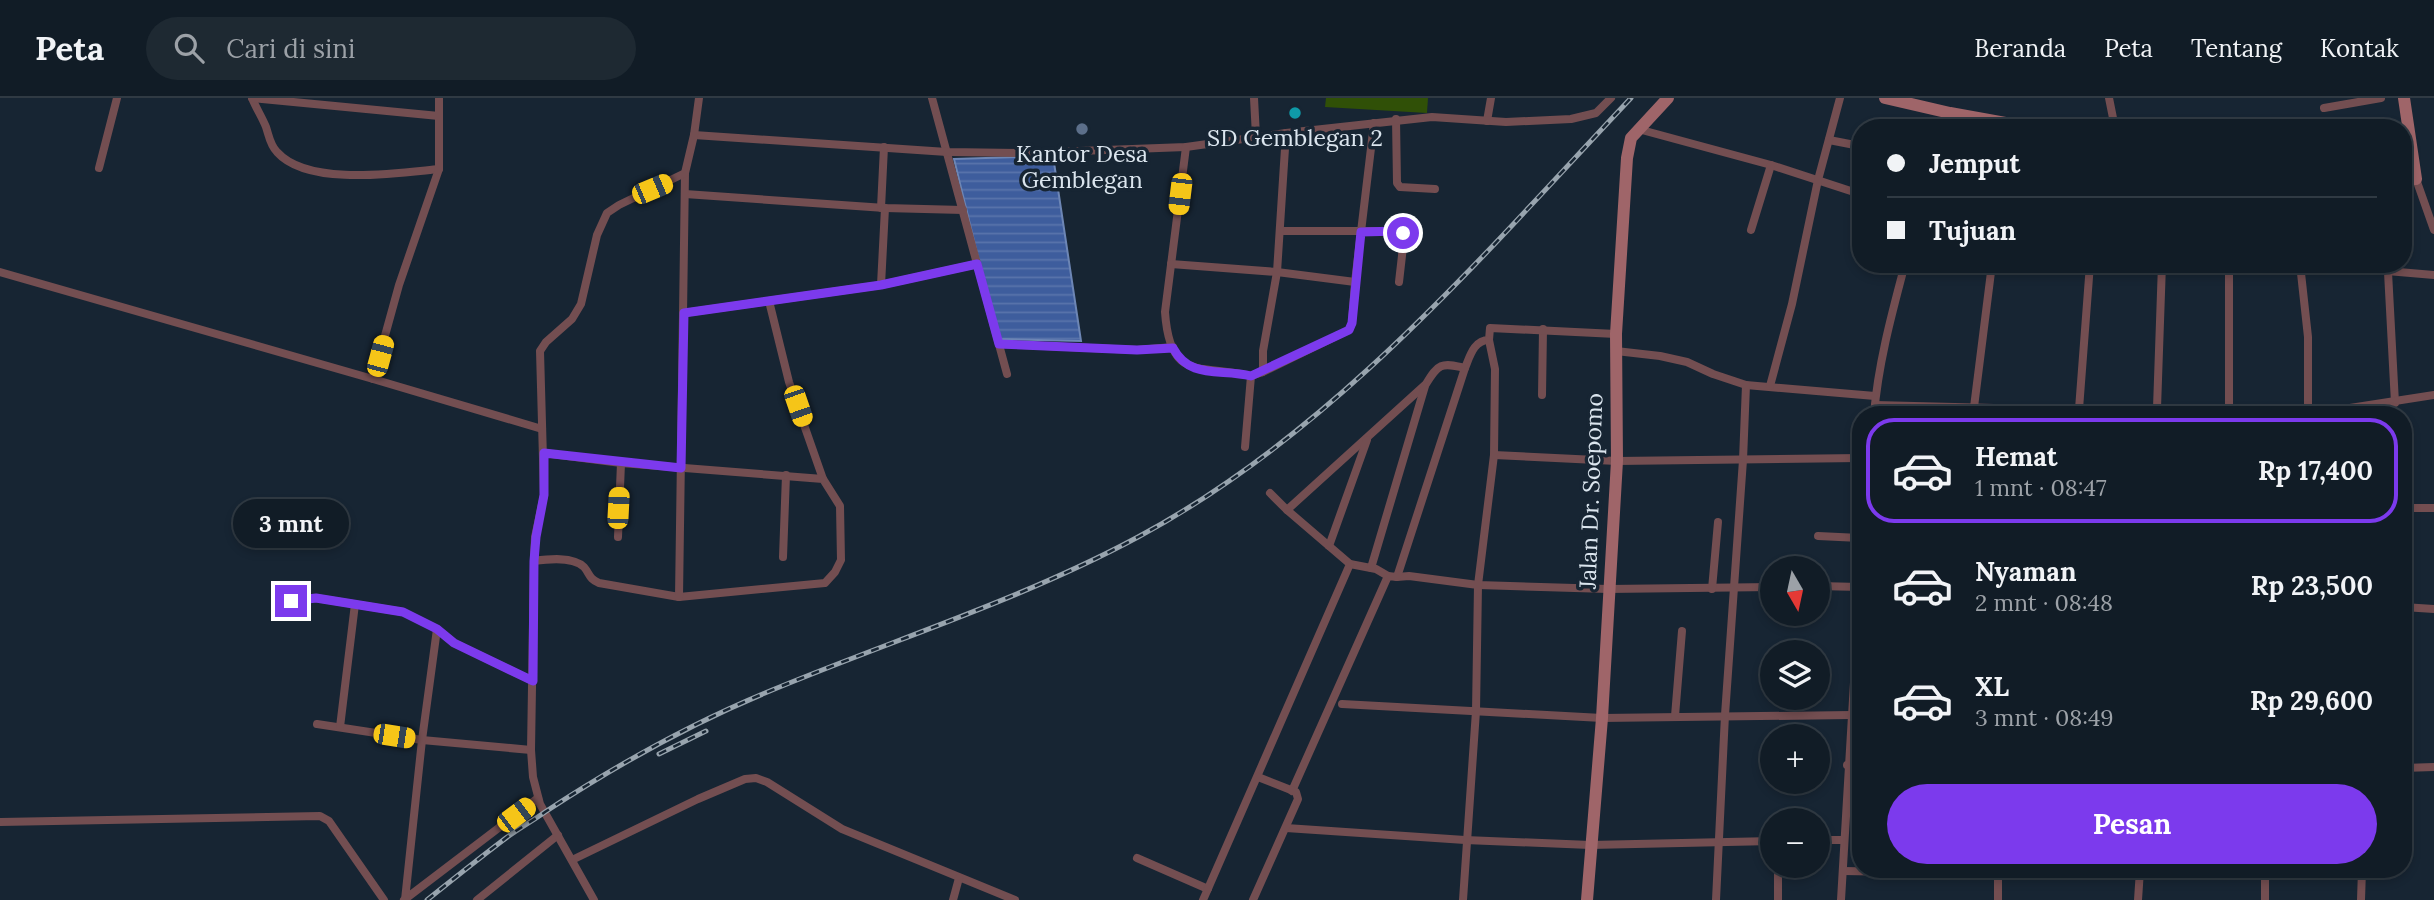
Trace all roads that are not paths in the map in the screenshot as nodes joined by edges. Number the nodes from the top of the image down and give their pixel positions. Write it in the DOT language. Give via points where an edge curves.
graph roads {
  1 [pos="117,98"];
  2 [pos="439,98"];
  3 [pos="699,98"];
  4 [pos="932,98"];
  5 [pos="1254,98"];
  6 [pos="1491,98"];
  7 [pos="1611,98"];
  8 [pos="1668,98"];
  9 [pos="1840,98"];
  10 [pos="1885,98"];
  11 [pos="2109,98"];
  12 [pos="2381,98"];
  13 [pos="2404,98"];
  14 [pos="2324,108"];
  15 [pos="1950,113"];
  16 [pos="439,116"];
  17 [pos="1396,119"];
  18 [pos="1948,119"];
  19 [pos="1979,119"];
  20 [pos="2113,119"];
  21 [pos="2405,119"];
  22 [pos="1487,121"];
  23 [pos="1374,123"];
  24 [pos="1638,129"];
  25 [pos="1286,133"];
  26 [pos="694,135"];
  27 [pos="1256,136"];
  28 [pos="1829,140"];
  29 [pos="1852,144"];
  30 [pos="884,147"];
  31 [pos="1185,147"];
  32 [pos="947,152"];
  33 [pos="1771,165"];
  34 [pos="99,168"];
  35 [pos="439,169"];
  36 [pos="685,173"];
  37 [pos="1818,180"];
  38 [pos="2412,184"];
  39 [pos="1435,189"];
  40 [pos="1852,191"];
  41 [pos="685,194"];
  42 [pos="883,208"];
  43 [pos="963,210"];
  44 [pos="1751,230"];
  45 [pos="2434,230"];
  46 [pos="1280,231"];
  47 [pos="1361,232"];
  48 [pos="977,264"];
  49 [pos="1171,264"];
  50 [pos="0,272"];
  51 [pos="1277,272"];
  52 [pos="1903,273"];
  53 [pos="1991,273"];
  54 [pos="2089,273"];
  55 [pos="2162,273"];
  56 [pos="2228,273"];
  57 [pos="2303,273"];
  58 [pos="2388,273"];
  59 [pos="2403,273"];
  60 [pos="2434,275"];
  61 [pos="1355,282"];
  62 [pos="1399,282"];
  63 [pos="881,285"];
  64 [pos="769,301"];
  65 [pos="684,313"];
  66 [pos="1543,329"];
  67 [pos="1616,334"];
  68 [pos="1489,340"];
  69 [pos="999,344"];
  70 [pos="1173,348"];
  71 [pos="1616,351"];
  72 [pos="1465,368"];
  73 [pos="1263,372"];
  74 [pos="1007,374"];
  75 [pos="1251,376"];
  76 [pos="373,379"];
  77 [pos="1426,384"];
  78 [pos="1746,385"];
  79 [pos="1770,386"];
  80 [pos="1542,395"];
  81 [pos="2434,395"];
  82 [pos="1875,401"];
  83 [pos="2395,402"];
  84 [pos="1875,406"];
  85 [pos="1910,406"];
  86 [pos="1974,406"];
  87 [pos="2079,406"];
  88 [pos="2157,406"];
  89 [pos="2228,406"];
  90 [pos="2308,406"];
  91 [pos="2365,406"];
  92 [pos="542,429"];
  93 [pos="1368,437"];
  94 [pos="1245,447"];
  95 [pos="544,453"];
  96 [pos="1494,455"];
  97 [pos="1852,458"];
  98 [pos="1743,460"];
  99 [pos="1617,461"];
  100 [pos="621,463"];
  101 [pos="681,468"];
  102 [pos="786,475"];
  103 [pos="823,479"];
  104 [pos="1270,493"];
  105 [pos="2412,508"];
  106 [pos="2434,508"];
  107 [pos="1287,510"];
  108 [pos="1718,522"];
  109 [pos="1818,536"];
  110 [pos="618,537"];
  111 [pos="1852,538"];
  112 [pos="1329,546"];
  113 [pos="783,557"];
  114 [pos="534,561"];
  115 [pos="1350,564"];
  116 [pos="1371,568"];
  117 [pos="1392,577"];
  118 [pos="1852,584"];
  119 [pos="1478,585"];
  120 [pos="1830,585"];
  121 [pos="1760,588"];
  122 [pos="1608,589"];
  123 [pos="1712,589"];
  124 [pos="1734,589"];
  125 [pos="679,597"];
  126 [pos="355,604"];
  127 [pos="2412,608"];
  128 [pos="2434,609"];
  129 [pos="276,610"];
  130 [pos="437,629"];
  131 [pos="1682,631"];
  132 [pos="533,681"];
  133 [pos="1342,704"];
  134 [pos="1476,711"];
  135 [pos="1852,712"];
  136 [pos="1725,715"];
  137 [pos="1851,715"];
  138 [pos="1675,716"];
  139 [pos="1602,718"];
  140 [pos="317,724"];
  141 [pos="340,727"];
  142 [pos="422,740"];
  143 [pos="531,750"];
  144 [pos="1847,765"];
  145 [pos="1852,765"];
  146 [pos="2434,767"];
  147 [pos="2412,768"];
  148 [pos="1258,777"];
  149 [pos="1293,791"];
  150 [pos="538,798"];
  151 [pos="0,822"];
  152 [pos="1286,828"];
  153 [pos="558,835"];
  154 [pos="1465,840"];
  155 [pos="1830,840"];
  156 [pos="1843,840"];
  157 [pos="1760,841"];
  158 [pos="1719,843"];
  159 [pos="1590,845"];
  160 [pos="1137,858"];
  161 [pos="572,860"];
  162 [pos="1843,871"];
  163 [pos="1852,871"];
  164 [pos="959,878"];
  165 [pos="1778,878"];
  166 [pos="1997,878"];
  167 [pos="2140,878"];
  168 [pos="2265,878"];
  169 [pos="2362,878"];
  170 [pos="1208,890"];
  171 [pos="384,900"];
  172 [pos="404,900"];
  173 [pos="477,900"];
  174 [pos="594,900"];
  175 [pos="953,900"];
  176 [pos="1015,900"];
  177 [pos="1203,900"];
  178 [pos="1253,900"];
  179 [pos="1463,900"];
  180 [pos="1587,900"];
  181 [pos="1716,900"];
  182 [pos="1778,900"];
  183 [pos="1841,900"];
  184 [pos="1997,900"];
  185 [pos="2138,900"];
  186 [pos="2265,900"];
  187 [pos="2361,900"];
  1 -- 34 [label="street"];
  2 -- 16 [label="street"];
  3 -- 26 [label="street"];
  4 -- 32 [label="street"];
  5 -- 27 [label="street"];
  6 -- 22 [label="street"];
  7 -- 22 [label="street" via="1596,113 1581,117"];
  8 -- 24 [label="street, Jalan Dr. Soepomo"];
  9 -- 28 [label="street"];
  10 -- 15 [label="street"];
  11 -- 20 [label="street"];
  12 -- 14 [label="street"];
  13 -- 21 [label="street"];
  15 -- 18 [label="street"];
  15 -- 19 [label="street"];
  16 -- 35 [label="street"];
  16 -- 35 [label="street" via="252,98 277,152 306,168 361,176"];
  17 -- 22 [label="street"];
  17 -- 23 [label="street"];
  17 -- 39 [label="street" via="1397,183"];
  23 -- 25 [label="street"];
  23 -- 47 [label="street"];
  24 -- 33 [label="street"];
  24 -- 67 [label="street, Jalan Dr. Soepomo" via="1627,158"];
  25 -- 27 [label="street"];
  25 -- 46 [label="street"];
  26 -- 30 [label="street"];
  26 -- 36 [label="street"];
  27 -- 31 [label="street"];
  28 -- 29 [label="street"];
  28 -- 37 [label="street"];
  30 -- 32 [label="street"];
  30 -- 42 [label="street"];
  31 -- 32 [label="street"];
  31 -- 49 [label="street"];
  32 -- 43 [label="street"];
  33 -- 37 [label="street"];
  33 -- 44 [label="street"];
  35 -- 76 [label="street"];
  36 -- 41 [label="street"];
  36 -- 92 [label="street" via="619,205 602,220 581,303 540,351"];
  37 -- 40 [label="street"];
  37 -- 79 [label="street"];
  38 -- 45 [label="street"];
  41 -- 42 [label="street"];
  41 -- 65 [label="street"];
  42 -- 43 [label="street"];
  42 -- 63 [label="street"];
  43 -- 48 [label="street"];
  46 -- 47 [label="street"];
  46 -- 51 [label="street"];
  47 -- 61 [label="street"];
  47 -- 62 [label="street" via="1403,233"];
  48 -- 63 [label="street"];
  48 -- 69 [label="street"];
  49 -- 51 [label="street"];
  49 -- 70 [label="street" via="1165,312"];
  50 -- 76 [label="street"];
  51 -- 61 [label="street"];
  51 -- 73 [label="street"];
  52 -- 82 [label="street"];
  53 -- 86 [label="street"];
  54 -- 87 [label="street"];
  55 -- 88 [label="street"];
  56 -- 89 [label="street"];
  57 -- 90 [label="street"];
  58 -- 83 [label="street"];
  59 -- 60 [label="street"];
  61 -- 73 [label="street" via="1349,330"];
  63 -- 64 [label="street"];
  64 -- 65 [label="street"];
  64 -- 103 [label="street" via="789,382"];
  65 -- 101 [label="street"];
  66 -- 67 [label="street"];
  66 -- 68 [label="street" via="1490,328"];
  66 -- 80 [label="street"];
  67 -- 71 [label="street, Jalan Dr. Soepomo"];
  68 -- 72 [label="street" via="1475,346"];
  68 -- 96 [label="street" via="1495,369"];
  69 -- 70 [label="street"];
  69 -- 74 [label="street"];
  70 -- 75 [label="street" via="1186,366"];
  71 -- 78 [label="street" via="1687,362"];
  71 -- 99 [label="street, Jalan Dr. Soepomo"];
  72 -- 77 [label="street" via="1440,366"];
  72 -- 117 [label="street"];
  73 -- 75 [label="street"];
  75 -- 94 [label="street"];
  76 -- 92 [label="street"];
  77 -- 93 [label="street"];
  77 -- 116 [label="street"];
  78 -- 79 [label="street"];
  78 -- 98 [label="street"];
  79 -- 82 [label="street"];
  81 -- 83 [label="street"];
  82 -- 84 [label="street"];
  82 -- 85 [label="street"];
  83 -- 91 [label="street"];
  92 -- 95 [label="street"];
  93 -- 107 [label="street"];
  93 -- 112 [label="street"];
  95 -- 100 [label="street"];
  95 -- 114 [label="street" via="544,495"];
  96 -- 99 [label="street"];
  96 -- 119 [label="street"];
  97 -- 98 [label="street"];
  98 -- 99 [label="street"];
  98 -- 124 [label="street"];
  99 -- 122 [label="street, Jalan Dr. Soepomo"];
  100 -- 101 [label="street"];
  100 -- 110 [label="street"];
  101 -- 102 [label="street"];
  101 -- 125 [label="street"];
  102 -- 103 [label="street"];
  102 -- 113 [label="street"];
  103 -- 125 [label="street" via="840,506 841,560 825,583"];
  104 -- 107 [label="street"];
  105 -- 106 [label="street"];
  107 -- 112 [label="street"];
  108 -- 123 [label="street"];
  109 -- 111 [label="street"];
  112 -- 115 [label="street"];
  114 -- 125 [label="street" via="578,563 593,581"];
  114 -- 132 [label="street"];
  115 -- 116 [label="street"];
  115 -- 148 [label="street"];
  116 -- 117 [label="street"];
  117 -- 119 [label="street"];
  117 -- 149 [label="street"];
  118 -- 120 [label="street"];
  119 -- 122 [label="street"];
  119 -- 134 [label="street"];
  121 -- 124 [label="street"];
  122 -- 123 [label="street"];
  122 -- 139 [label="street, Jalan Dr. Soepomo"];
  123 -- 124 [label="street"];
  124 -- 136 [label="street"];
  126 -- 129 [label="street" via="316,598 291,601"];
  126 -- 130 [label="street" via="403,612"];
  126 -- 141 [label="street"];
  127 -- 128 [label="street"];
  130 -- 132 [label="street" via="454,643"];
  130 -- 142 [label="street"];
  131 -- 138 [label="street"];
  132 -- 143 [label="street"];
  133 -- 134 [label="street"];
  134 -- 139 [label="street"];
  134 -- 154 [label="street"];
  135 -- 137 [label="street"];
  136 -- 137 [label="street"];
  136 -- 138 [label="street"];
  136 -- 158 [label="street"];
  137 -- 144 [label="street"];
  138 -- 139 [label="street"];
  139 -- 159 [label="street, Jalan Dr. Soepomo"];
  140 -- 141 [label="street"];
  141 -- 142 [label="street"];
  142 -- 143 [label="street"];
  142 -- 172 [label="street"];
  143 -- 150 [label="street"];
  144 -- 145 [label="street"];
  144 -- 156 [label="street"];
  146 -- 147 [label="street"];
  148 -- 149 [label="street"];
  148 -- 170 [label="street"];
  149 -- 152 [label="street" via="1298,799"];
  150 -- 153 [label="street"];
  150 -- 172 [label="street"];
  151 -- 171 [label="street" via="320,816 329,821"];
  152 -- 154 [label="street"];
  152 -- 178 [label="street"];
  153 -- 161 [label="street"];
  153 -- 173 [label="street"];
  154 -- 159 [label="street"];
  154 -- 179 [label="street"];
  155 -- 156 [label="street"];
  156 -- 162 [label="street"];
  157 -- 158 [label="street"];
  158 -- 159 [label="street"];
  158 -- 181 [label="street"];
  159 -- 180 [label="street, Jalan Dr. Soepomo"];
  160 -- 170 [label="street"];
  161 -- 164 [label="street" via="698,799 755,778 842,829"];
  161 -- 174 [label="street"];
  162 -- 163 [label="street"];
  162 -- 183 [label="street"];
  164 -- 175 [label="street"];
  164 -- 176 [label="street"];
  165 -- 182 [label="street"];
  166 -- 184 [label="street"];
  167 -- 185 [label="street"];
  168 -- 186 [label="street"];
  169 -- 187 [label="street"];
  170 -- 177 [label="street"];
}
